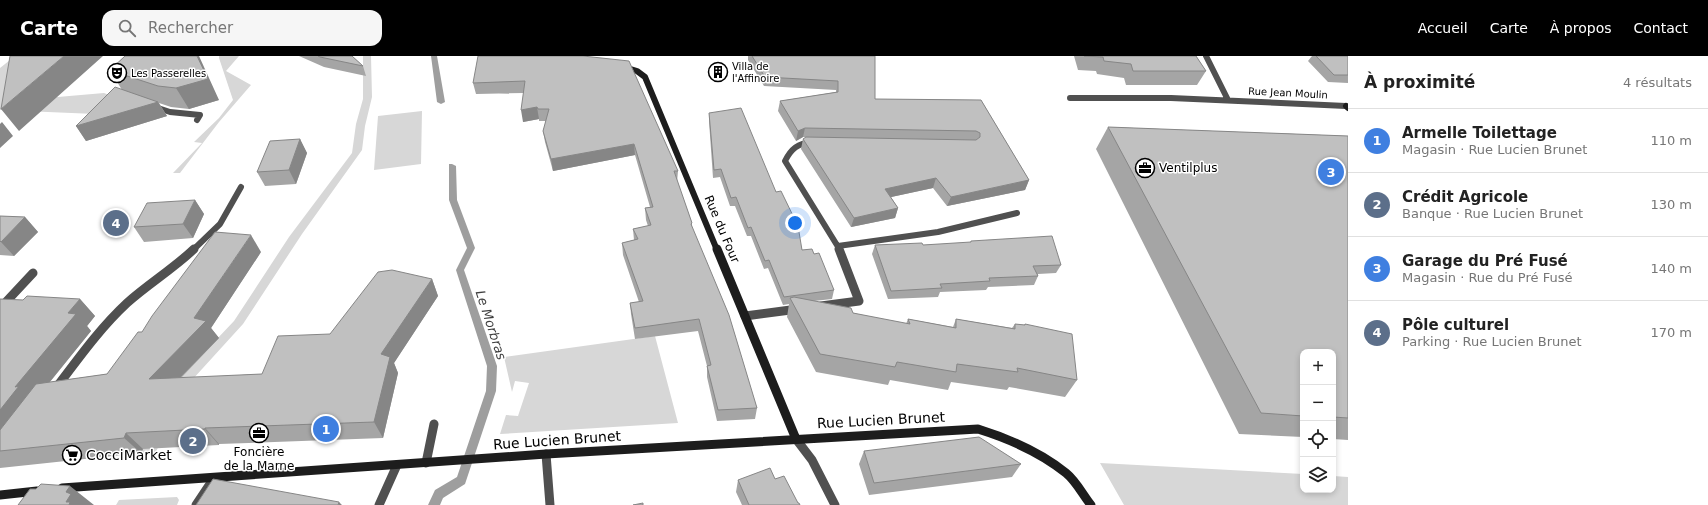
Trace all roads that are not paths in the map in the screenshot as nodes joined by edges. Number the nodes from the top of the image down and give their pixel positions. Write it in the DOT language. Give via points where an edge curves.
graph roads {
  1 [pos="1206,56"];
  2 [pos="612,64"];
  3 [pos="1070,98"];
  4 [pos="1228,100"];
  5 [pos="142,102"];
  6 [pos="1347,106"];
  7 [pos="198,120"];
  8 [pos="818,142"];
  9 [pos="241,187"];
  10 [pos="1017,212"];
  11 [pos="838,246"];
  12 [pos="33,273"];
  13 [pos="5,303"];
  14 [pos="745,316"];
  15 [pos="52,394"];
  16 [pos="434,424"];
  17 [pos="796,439"];
  18 [pos="546,454"];
  19 [pos="426,463"];
  20 [pos="397,465"];
  21 [pos="214,478"];
  22 [pos="0,495"];
  23 [pos="196,505"];
  24 [pos="379,505"];
  25 [pos="550,505"];
  26 [pos="835,505"];
  27 [pos="1091,505"];
  1 -- 4 [label="street"];
  2 -- 14 [label="street, Rue du Four" via="636,69 645,76"];
  3 -- 4 [label="street, Rue Jean Moulin"];
  4 -- 6 [label="street, Rue Jean Moulin"];
  5 -- 7 [label="street" via="170,112 200,115"];
  8 -- 11 [label="street" via="803,142 789,151 785,161"];
  9 -- 15 [label="street" via="220,224 181,261 127,302 90,344"];
  10 -- 11 [label="street" via="938,232"];
  11 -- 14 [label="street" via="858,301"];
  12 -- 13 [label="street"];
  14 -- 17 [label="street, Rue du Four"];
  16 -- 19 [label="street"];
  17 -- 18 [label="street, Rue Lucien Brunet"];
  17 -- 26 [label="street" via="812,460"];
  17 -- 27 [label="street, Rue Lucien Brunet" via="978,429 1028,448 1067,474"];
  18 -- 19 [label="street, Rue Lucien Brunet"];
  18 -- 25 [label="street"];
  19 -- 20 [label="street, Rue Lucien Brunet"];
  20 -- 21 [label="street, Rue Lucien Brunet"];
  20 -- 24 [label="street"];
  21 -- 22 [label="street, Rue Lucien Brunet" via="117,483"];
  21 -- 23 [label="street"];
}
